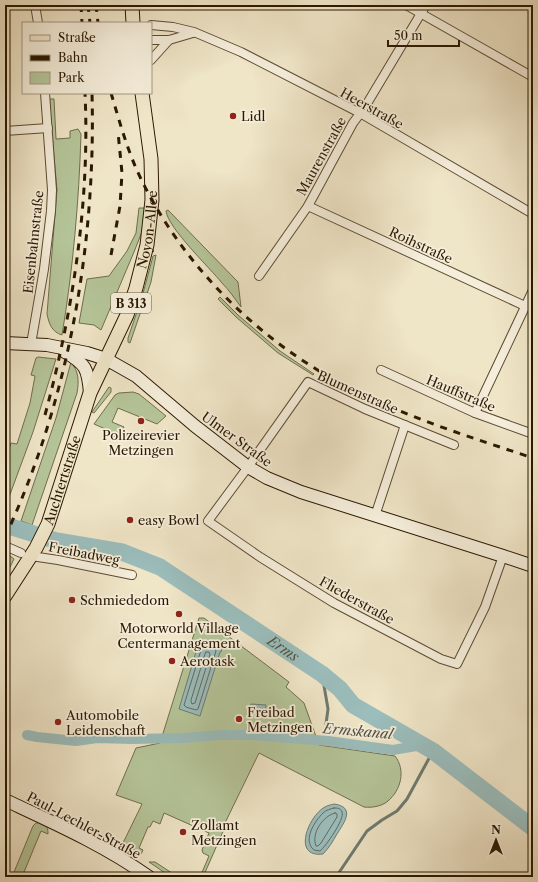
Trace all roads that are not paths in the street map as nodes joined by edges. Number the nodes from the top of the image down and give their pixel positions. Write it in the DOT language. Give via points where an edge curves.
graph roads {
  1 [pos="35,5"];
  2 [pos="132,5"];
  3 [pos="406,5"];
  4 [pos="426,5"];
  5 [pos="421,13"];
  6 [pos="38,22"];
  7 [pos="133,22"];
  8 [pos="152,25"];
  9 [pos="194,32"];
  10 [pos="152,40"];
  11 [pos="169,40"];
  12 [pos="152,59"];
  13 [pos="533,77"];
  14 [pos="45,94"];
  15 [pos="143,94"];
  16 [pos="360,113"];
  17 [pos="48,128"];
  18 [pos="5,131"];
  19 [pos="308,206"];
  20 [pos="533,214"];
  21 [pos="259,276"];
  22 [pos="533,290"];
  23 [pos="525,306"];
  24 [pos="5,343"];
  25 [pos="31,344"];
  26 [pos="58,347"];
  27 [pos="106,359"];
  28 [pos="381,370"];
  29 [pos="90,393"];
  30 [pos="475,413"];
  31 [pos="405,425"];
  32 [pos="533,434"];
  33 [pos="454,445"];
  34 [pos="248,467"];
  35 [pos="375,516"];
  36 [pos="5,546"];
  37 [pos="30,553"];
  38 [pos="503,556"];
  39 [pos="533,566"];
  40 [pos="132,575"];
  41 [pos="5,596"];
  42 [pos="5,800"];
  43 [pos="149,877"];
  1 -- 6 [label="street"];
  2 -- 7 [label="main road"];
  3 -- 5 [label="street"];
  4 -- 5 [label="street, Maurenstraße"];
  5 -- 13 [label="street"];
  5 -- 16 [label="street, Maurenstraße"];
  8 -- 9 [label="street, Heerstraße"];
  9 -- 11 [label="street"];
  9 -- 16 [label="street, Heerstraße" via="241,52"];
  10 -- 11 [label="street"];
  11 -- 12 [label="street"];
  14 -- 17 [label="street, Eisenbahnstraße"];
  15 -- 27 [label="main road, Noyon-Allee / B 313" via="151,158 152,200 147,245 127,315"];
  16 -- 19 [label="street, Maurenstraße" via="352,123"];
  16 -- 20 [label="street, Heerstraße"];
  17 -- 18 [label="street"];
  17 -- 25 [label="street, Eisenbahnstraße" via="51,211"];
  19 -- 21 [label="street, Maurenstraße"];
  19 -- 23 [label="street, Roihstraße"];
  22 -- 23 [label="street"];
  23 -- 30 [label="street"];
  24 -- 25 [label="street, Ulmer Straße"];
  25 -- 26 [label="street, Ulmer Straße"];
  26 -- 27 [label="street, Ulmer Straße"];
  26 -- 29 [label="street" via="84,365"];
  27 -- 29 [label="main road, Auchtertstraße / B 313"];
  27 -- 34 [label="street, Ulmer Straße" via="136,376"];
  28 -- 30 [label="street, Hauffstraße"];
  29 -- 37 [label="main road, Auchtertstraße / B 313" via="48,524"];
  30 -- 32 [label="street, Hauffstraße"];
  31 -- 33 [label="street, Blumenstraße"];
  31 -- 34 [label="street, Blumenstraße" via="308,382"];
  31 -- 35 [label="street, Blumenstraße"];
  34 -- 35 [label="street, Ulmer Straße" via="286,487"];
  34 -- 38 [label="street, Fliederstraße" via="208,521 334,603 441,659 457,664 485,607"];
  35 -- 38 [label="street, Ulmer Straße"];
  36 -- 37 [label="street, Freibadweg"];
  37 -- 40 [label="street, Freibadweg"];
  37 -- 41 [label="main road, Auchtertstraße / B 313"];
  38 -- 39 [label="street, Ulmer Straße"];
  42 -- 43 [label="street, Paul-Lechler-Straße" via="95,844"];
}
